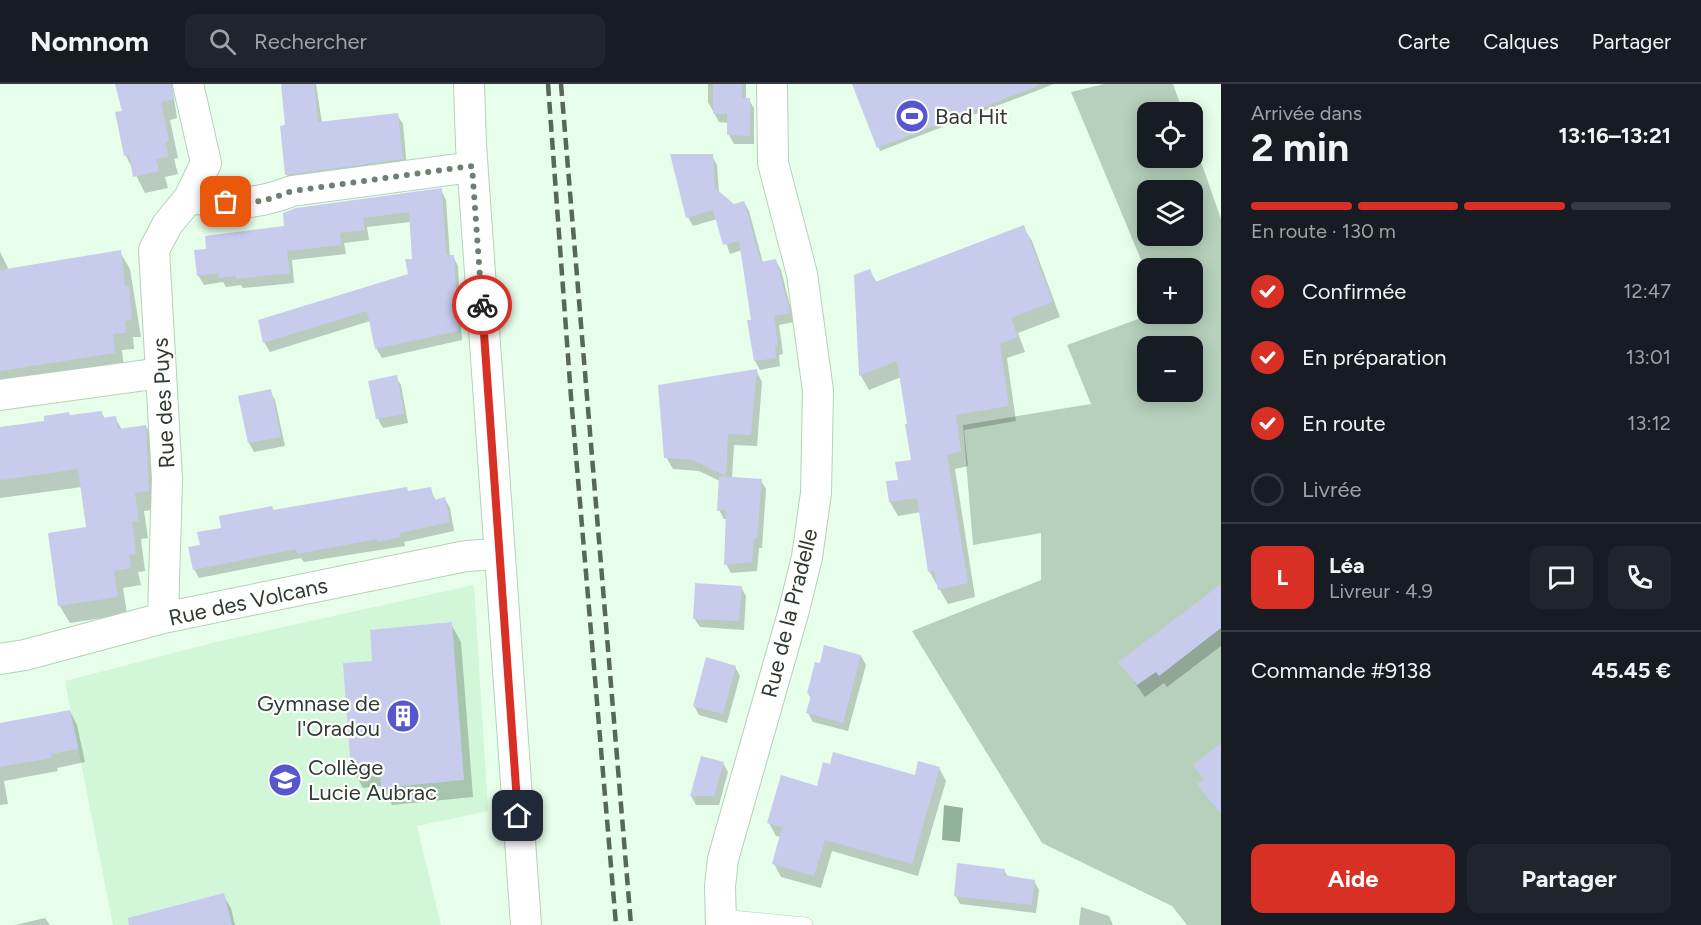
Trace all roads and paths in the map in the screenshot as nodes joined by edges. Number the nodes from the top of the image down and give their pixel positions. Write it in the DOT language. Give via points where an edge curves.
graph roads {
  1 [pos="188,84"];
  2 [pos="469,84"];
  3 [pos="772,84"];
  4 [pos="472,166"];
  5 [pos="189,198"];
  6 [pos="161,373"];
  7 [pos="0,396"];
  8 [pos="499,554"];
  9 [pos="163,618"];
  10 [pos="0,659"];
  11 [pos="721,921"];
  12 [pos="526,925"];
  13 [pos="805,925"];
  1 -- 5 [label="street, Rue des Puys" via="206,163"];
  2 -- 4 [label="street"];
  3 -- 11 [label="street, Rue de la Pradelle" via="773,163 804,284 818,391 816,493 794,610 725,851"];
  4 -- 5 [label="street" via="292,191 267,201 244,204"];
  4 -- 8 [label="street"];
  5 -- 6 [label="street, Rue des Puys" via="167,225 154,250"];
  6 -- 7 [label="street"];
  6 -- 9 [label="street, Rue des Puys" via="167,479"];
  8 -- 9 [label="street, Rue des Volcans" via="466,556"];
  8 -- 12 [label="street"];
  9 -- 10 [label="street, Rue des Volcans" via="25,656"];
  11 -- 13 [label="lane"];
}
